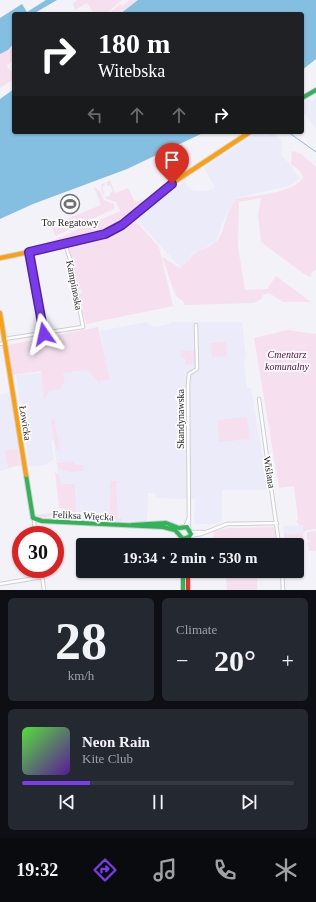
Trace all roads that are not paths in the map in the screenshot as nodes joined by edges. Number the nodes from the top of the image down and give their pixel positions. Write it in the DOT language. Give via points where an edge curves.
graph roads {
  1 [pos="316,90"];
  2 [pos="304,97"];
  3 [pos="247,134"];
  4 [pos="66,244"];
  5 [pos="29,252"];
  6 [pos="0,258"];
  7 [pos="0,312"];
  8 [pos="196,325"];
  9 [pos="44,334"];
  10 [pos="3,342"];
  11 [pos="259,399"];
  12 [pos="34,519"];
  13 [pos="277,523"];
  14 [pos="132,525"];
  15 [pos="35,526"];
  16 [pos="179,533"];
  17 [pos="187,533"];
  18 [pos="185,538"];
  19 [pos="187,538"];
  20 [pos="278,538"];
  21 [pos="36,578"];
  22 [pos="42,578"];
  23 [pos="182,578"];
  24 [pos="188,578"];
  25 [pos="282,578"];
  26 [pos="0,584"];
  27 [pos="44,590"];
  28 [pos="183,590"];
  29 [pos="188,590"];
  30 [pos="283,590"];
  1 -- 2 [label="street"];
  3 -- 4 [label="street" via="168,186 117,228 99,237"];
  4 -- 5 [label="street"];
  4 -- 9 [label="street, Kampinoska" via="83,327"];
  5 -- 6 [label="street"];
  5 -- 9 [label="street"];
  7 -- 10 [label="street, Łowicka"];
  8 -- 17 [label="street, Skandynawska" via="197,369 189,374 188,385 191,523"];
  9 -- 10 [label="street"];
  10 -- 12 [label="street, Łowicka"];
  11 -- 13 [label="street, Wiślana"];
  12 -- 14 [label="street, Feliksa Więcka" via="98,525"];
  12 -- 15 [label="street, Łowicka"];
  13 -- 17 [label="street" via="227,524 197,536"];
  13 -- 20 [label="street, Wiślana"];
  14 -- 16 [label="street, Feliksa Więcka" via="163,527"];
  14 -- 17 [label="street, Feliksa Więcka" via="166,523"];
  16 -- 17 [label="street"];
  16 -- 17 [label="street"];
  17 -- 18 [label="street, Skandynawska"];
  17 -- 19 [label="street, Skandynawska"];
  21 -- 26 [label="street"];
  22 -- 27 [label="street"];
  23 -- 28 [label="street"];
  24 -- 29 [label="street"];
  25 -- 30 [label="street"];
}
